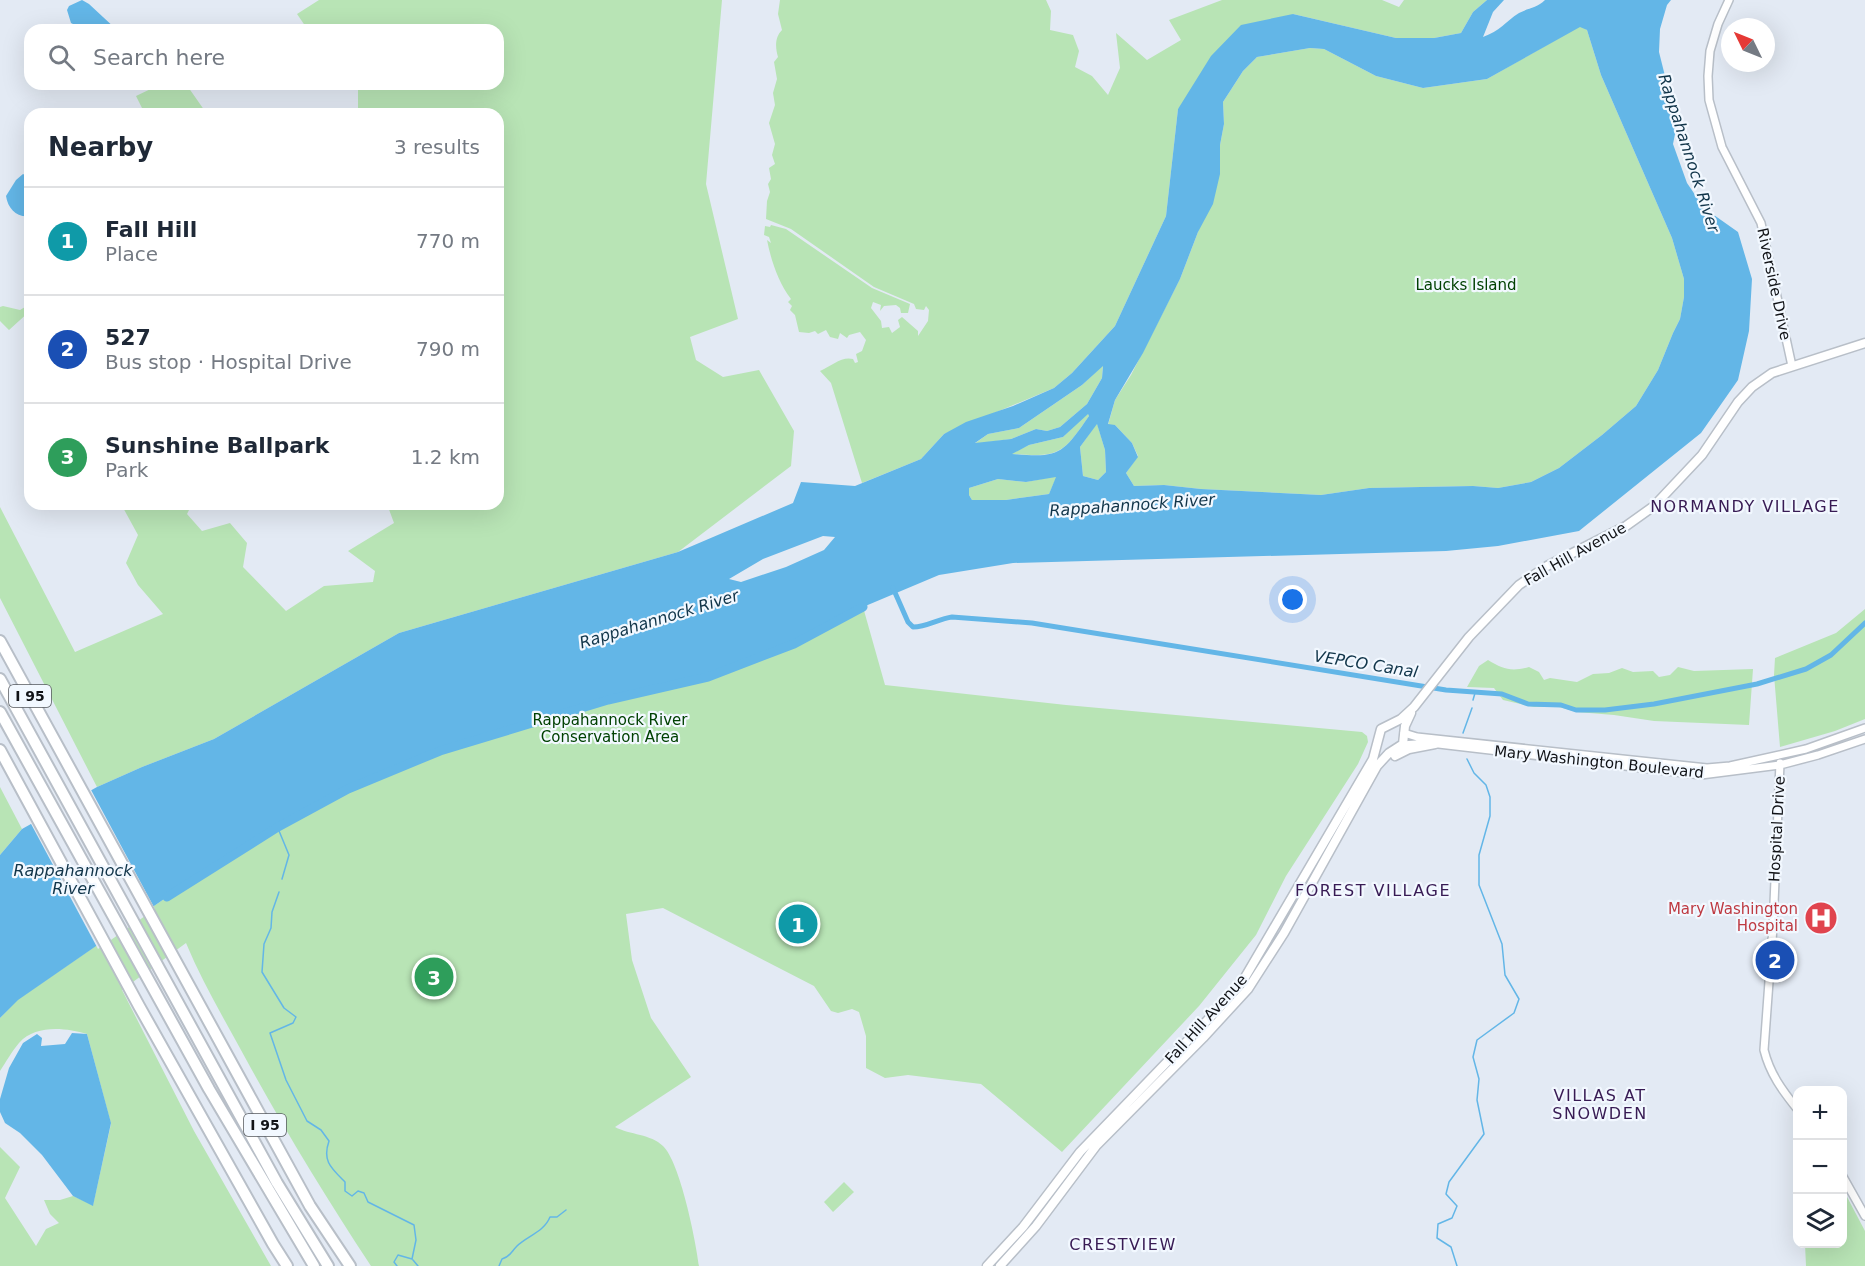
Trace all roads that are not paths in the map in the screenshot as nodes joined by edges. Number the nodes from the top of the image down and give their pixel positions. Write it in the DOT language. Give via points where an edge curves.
graph roads {
  1 [pos="1729,0"];
  2 [pos="1865,343"];
  3 [pos="1792,366"];
  4 [pos="0,641"];
  5 [pos="0,679"];
  6 [pos="1415,705"];
  7 [pos="0,712"];
  8 [pos="1391,724"];
  9 [pos="1865,728"];
  10 [pos="1404,732"];
  11 [pos="1865,739"];
  12 [pos="1380,740"];
  13 [pos="1435,744"];
  14 [pos="1398,747"];
  15 [pos="0,750"];
  16 [pos="1779,754"];
  17 [pos="1780,765"];
  18 [pos="1356,805"];
  19 [pos="1793,1105"];
  20 [pos="1847,1184"];
  21 [pos="1033,1214"];
  22 [pos="1865,1216"];
  23 [pos="1036,1226"];
  24 [pos="287,1266"];
  25 [pos="314,1266"];
  26 [pos="328,1266"];
  27 [pos="350,1266"];
  28 [pos="987,1266"];
  29 [pos="1000,1266"];
  1 -- 3 [label="street, Riverside Drive" via="1710,51 1709,100 1722,147 1761,223"];
  2 -- 3 [label="main road, Fall Hill Avenue"];
  3 -- 6 [label="main road, Fall Hill Avenue" via="1772,373 1744,395 1702,455 1654,506 1626,526 1547,566 1521,584 1468,637"];
  4 -- 27 [label="highway, I 95" via="310,1206"];
  5 -- 26 [label="highway, I 95" via="276,1183"];
  6 -- 8 [label="main road, Fall Hill Avenue"];
  6 -- 10 [label="main road, Fall Hill Avenue"];
  7 -- 25 [label="highway, I 95" via="268,1191"];
  8 -- 10 [label="main road"];
  8 -- 12 [label="main road, Fall Hill Avenue" via="1381,729"];
  9 -- 16 [label="street, Mary Washington Boulevard"];
  10 -- 14 [label="main road, Fall Hill Avenue"];
  10 -- 16 [label="street, Mary Washington Boulevard" via="1417,737 1687,767 1730,766"];
  11 -- 17 [label="street, Mary Washington Boulevard"];
  12 -- 14 [label="main road" via="1387,748"];
  12 -- 21 [label="main road, Fall Hill Avenue" via="1373,759 1244,979 1080,1152"];
  13 -- 14 [label="street, Mary Washington Boulevard"];
  13 -- 17 [label="street, Mary Washington Boulevard" via="1695,774"];
  13 -- 18 [label="main road" via="1408,749 1388,761"];
  14 -- 18 [label="main road, Fall Hill Avenue" via="1377,766"];
  15 -- 24 [label="highway"];
  16 -- 17 [label="street, Hospital Drive"];
  17 -- 19 [label="street, Hospital Drive" via="1764,1050 1776,1084"];
  18 -- 23 [label="main road, Fall Hill Avenue" via="1248,989 1096,1146"];
  20 -- 22 [label="street"];
  21 -- 23 [label="main road"];
  21 -- 28 [label="main road, Fall Hill Avenue"];
  23 -- 29 [label="main road, Fall Hill Avenue"];
}
